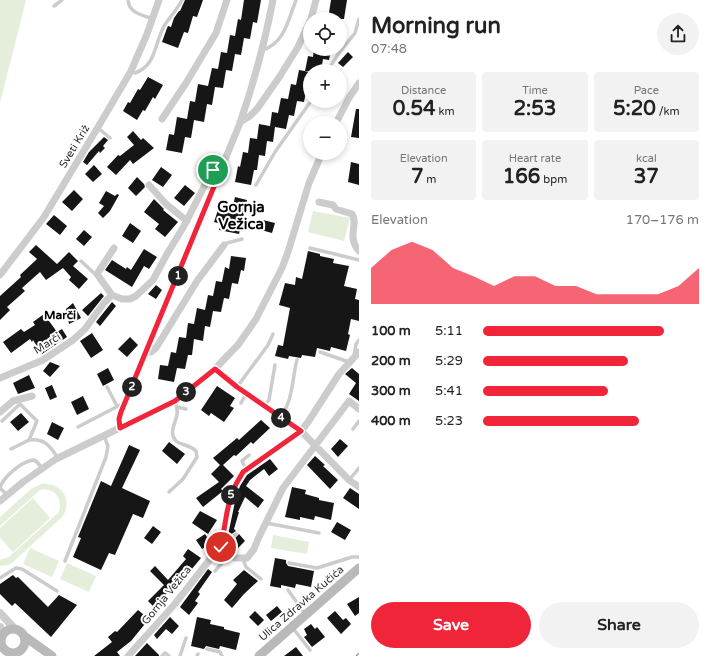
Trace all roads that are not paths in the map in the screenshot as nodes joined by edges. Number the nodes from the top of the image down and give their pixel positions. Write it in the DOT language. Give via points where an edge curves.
graph roads {
  1 [pos="62,0"];
  2 [pos="128,0"];
  3 [pos="159,0"];
  4 [pos="182,0"];
  5 [pos="227,0"];
  6 [pos="273,0"];
  7 [pos="296,0"];
  8 [pos="316,0"];
  9 [pos="54,6"];
  10 [pos="312,12"];
  11 [pos="153,19"];
  12 [pos="359,19"];
  13 [pos="303,36"];
  14 [pos="262,50"];
  15 [pos="332,64"];
  16 [pos="131,71"];
  17 [pos="359,83"];
  18 [pos="306,108"];
  19 [pos="340,116"];
  20 [pos="162,119"];
  21 [pos="240,123"];
  22 [pos="98,128"];
  23 [pos="110,138"];
  24 [pos="319,160"];
  25 [pos="220,172"];
  26 [pos="149,185"];
  27 [pos="256,185"];
  28 [pos="320,202"];
  29 [pos="187,221"];
  30 [pos="242,239"];
  31 [pos="224,245"];
  32 [pos="114,248"];
  33 [pos="310,248"];
  34 [pos="359,251"];
  35 [pos="81,260"];
  36 [pos="359,260"];
  37 [pos="0,275"];
  38 [pos="98,276"];
  39 [pos="112,295"];
  40 [pos="273,334"];
  41 [pos="359,340"];
  42 [pos="147,351"];
  43 [pos="320,352"];
  44 [pos="354,357"];
  45 [pos="297,360"];
  46 [pos="275,366"];
  47 [pos="215,369"];
  48 [pos="0,378"];
  49 [pos="106,387"];
  50 [pos="237,387"];
  51 [pos="246,394"];
  52 [pos="32,396"];
  53 [pos="125,403"];
  54 [pos="241,403"];
  55 [pos="176,404"];
  56 [pos="117,406"];
  57 [pos="264,406"];
  58 [pos="186,409"];
  59 [pos="359,410"];
  60 [pos="0,412"];
  61 [pos="280,417"];
  62 [pos="2,421"];
  63 [pos="359,421"];
  64 [pos="78,427"];
  65 [pos="120,428"];
  66 [pos="353,429"];
  67 [pos="301,431"];
  68 [pos="104,436"];
  69 [pos="29,440"];
  70 [pos="315,446"];
  71 [pos="12,449"];
  72 [pos="249,455"];
  73 [pos="58,458"];
  74 [pos="42,468"];
  75 [pos="359,468"];
  76 [pos="246,469"];
  77 [pos="349,480"];
  78 [pos="359,487"];
  79 [pos="0,488"];
  80 [pos="168,492"];
  81 [pos="6,495"];
  82 [pos="0,501"];
  83 [pos="266,523"];
  84 [pos="319,533"];
  85 [pos="236,534"];
  86 [pos="221,547"];
  87 [pos="230,554"];
  88 [pos="359,557"];
  89 [pos="243,559"];
  90 [pos="65,561"];
  91 [pos="289,562"];
  92 [pos="359,568"];
  93 [pos="215,571"];
  94 [pos="0,578"];
  95 [pos="261,579"];
  96 [pos="288,590"];
  97 [pos="58,591"];
  98 [pos="0,613"];
  99 [pos="305,614"];
  100 [pos="292,626"];
  101 [pos="15,629"];
  102 [pos="24,636"];
  103 [pos="186,638"];
  104 [pos="1,640"];
  105 [pos="207,648"];
  106 [pos="310,650"];
  107 [pos="15,653"];
  108 [pos="128,656"];
  109 [pos="162,656"];
  110 [pos="169,656"];
  111 [pos="180,656"];
  112 [pos="222,656"];
  113 [pos="259,656"];
  1 -- 9 [label="lane"];
  2 -- 11 [label="lane" via="133,11"];
  3 -- 11 [label="street, Sveti Križ"];
  4 -- 16 [label="lane" via="172,17 165,23 152,58 141,70 135,73"];
  5 -- 20 [label="street" via="216,33"];
  6 -- 14 [label="street"];
  7 -- 14 [label="lane" via="282,35 274,45"];
  8 -- 10 [label="street"];
  11 -- 16 [label="street, Sveti Križ"];
  12 -- 15 [label="lane" via="355,33"];
  13 -- 21 [label="street" via="257,109"];
  14 -- 21 [label="street"];
  16 -- 22 [label="street, Sveti Križ"];
  17 -- 19 [label="street"];
  18 -- 27 [label="lane" via="275,152"];
  21 -- 25 [label="street"];
  22 -- 23 [label="lane"];
  22 -- 37 [label="street, Sveti Križ" via="44,217"];
  24 -- 47 [label="street" via="307,188 288,252 272,289 238,345"];
  25 -- 29 [label="street" via="212,171"];
  25 -- 42 [label="street"];
  26 -- 29 [label="street" via="166,204"];
  28 -- 34 [label="street" via="352,214 353,242"];
  29 -- 39 [label="street" via="154,278 144,290 130,298 122,299"];
  30 -- 31 [label="lane"];
  31 -- 42 [label="street" via="201,276 156,348 152,352"];
  32 -- 38 [label="street" via="99,270"];
  33 -- 36 [label="lane"];
  35 -- 38 [label="lane"];
  38 -- 39 [label="street"];
  39 -- 48 [label="street, Marči" via="84,329 68,343 43,360"];
  40 -- 50 [label="lane" via="268,345"];
  41 -- 44 [label="lane"];
  42 -- 53 [label="street"];
  43 -- 44 [label="lane"];
  44 -- 67 [label="street" via="339,374"];
  45 -- 61 [label="lane" via="289,398"];
  46 -- 57 [label="lane" via="269,400"];
  47 -- 50 [label="street"];
  47 -- 55 [label="street"];
  49 -- 56 [label="lane"];
  50 -- 51 [label="street"];
  51 -- 54 [label="lane"];
  51 -- 57 [label="street"];
  52 -- 60 [label="street" via="13,401"];
  53 -- 56 [label="lane"];
  53 -- 65 [label="street" via="119,419"];
  55 -- 58 [label="lane"];
  55 -- 65 [label="street"];
  55 -- 80 [label="lane" via="177,416 173,437 179,443 191,446 197,457 183,479"];
  56 -- 64 [label="lane"];
  57 -- 61 [label="street"];
  59 -- 70 [label="street" via="349,401"];
  61 -- 67 [label="street"];
  62 -- 69 [label="lane" via="20,404 37,421"];
  63 -- 66 [label="lane"];
  65 -- 68 [label="street"];
  67 -- 70 [label="street"];
  67 -- 76 [label="street"];
  68 -- 73 [label="street"];
  68 -- 90 [label="lane" via="108,446 106,457"];
  69 -- 71 [label="lane"];
  69 -- 73 [label="lane" via="35,439 48,444"];
  70 -- 77 [label="street"];
  70 -- 83 [label="street" via="283,488"];
  72 -- 76 [label="lane" via="242,461"];
  73 -- 74 [label="street"];
  74 -- 79 [label="lane" via="36,461 25,462 4,479"];
  74 -- 81 [label="street"];
  75 -- 77 [label="lane"];
  76 -- 86 [label="street" via="231,495"];
  77 -- 78 [label="street"];
  79 -- 81 [label="lane"];
  81 -- 82 [label="street"];
  83 -- 84 [label="lane"];
  83 -- 89 [label="street" via="254,548 247,558"];
  85 -- 86 [label="lane"];
  86 -- 87 [label="street"];
  86 -- 108 [label="street, Gornja Vežica"];
  87 -- 89 [label="street"];
  87 -- 93 [label="lane"];
  88 -- 91 [label="lane" via="317,568"];
  89 -- 95 [label="lane" via="246,567"];
  92 -- 99 [label="main road, Ulica Zdravka Kučića"];
  94 -- 97 [label="lane" via="16,568 22,569"];
  96 -- 99 [label="lane"];
  98 -- 101 [label="street"];
  99 -- 100 [label="main road, Ulica Zdravka Kučića"];
  100 -- 106 [label="lane"];
  100 -- 113 [label="main road, Ulica Zdravka Kučića"];
  101 -- 102 [label="main road"];
  101 -- 104 [label="main road" via="6,631"];
  102 -- 107 [label="main road" via="24,644"];
  102 -- 107 [label="main road" via="52,656 35,651"];
  103 -- 111 [label="lane"];
  104 -- 107 [label="main road" via="6,651"];
  105 -- 112 [label="lane" via="220,652"];
  109 -- 110 [label="lane" via="165,653"];
}
